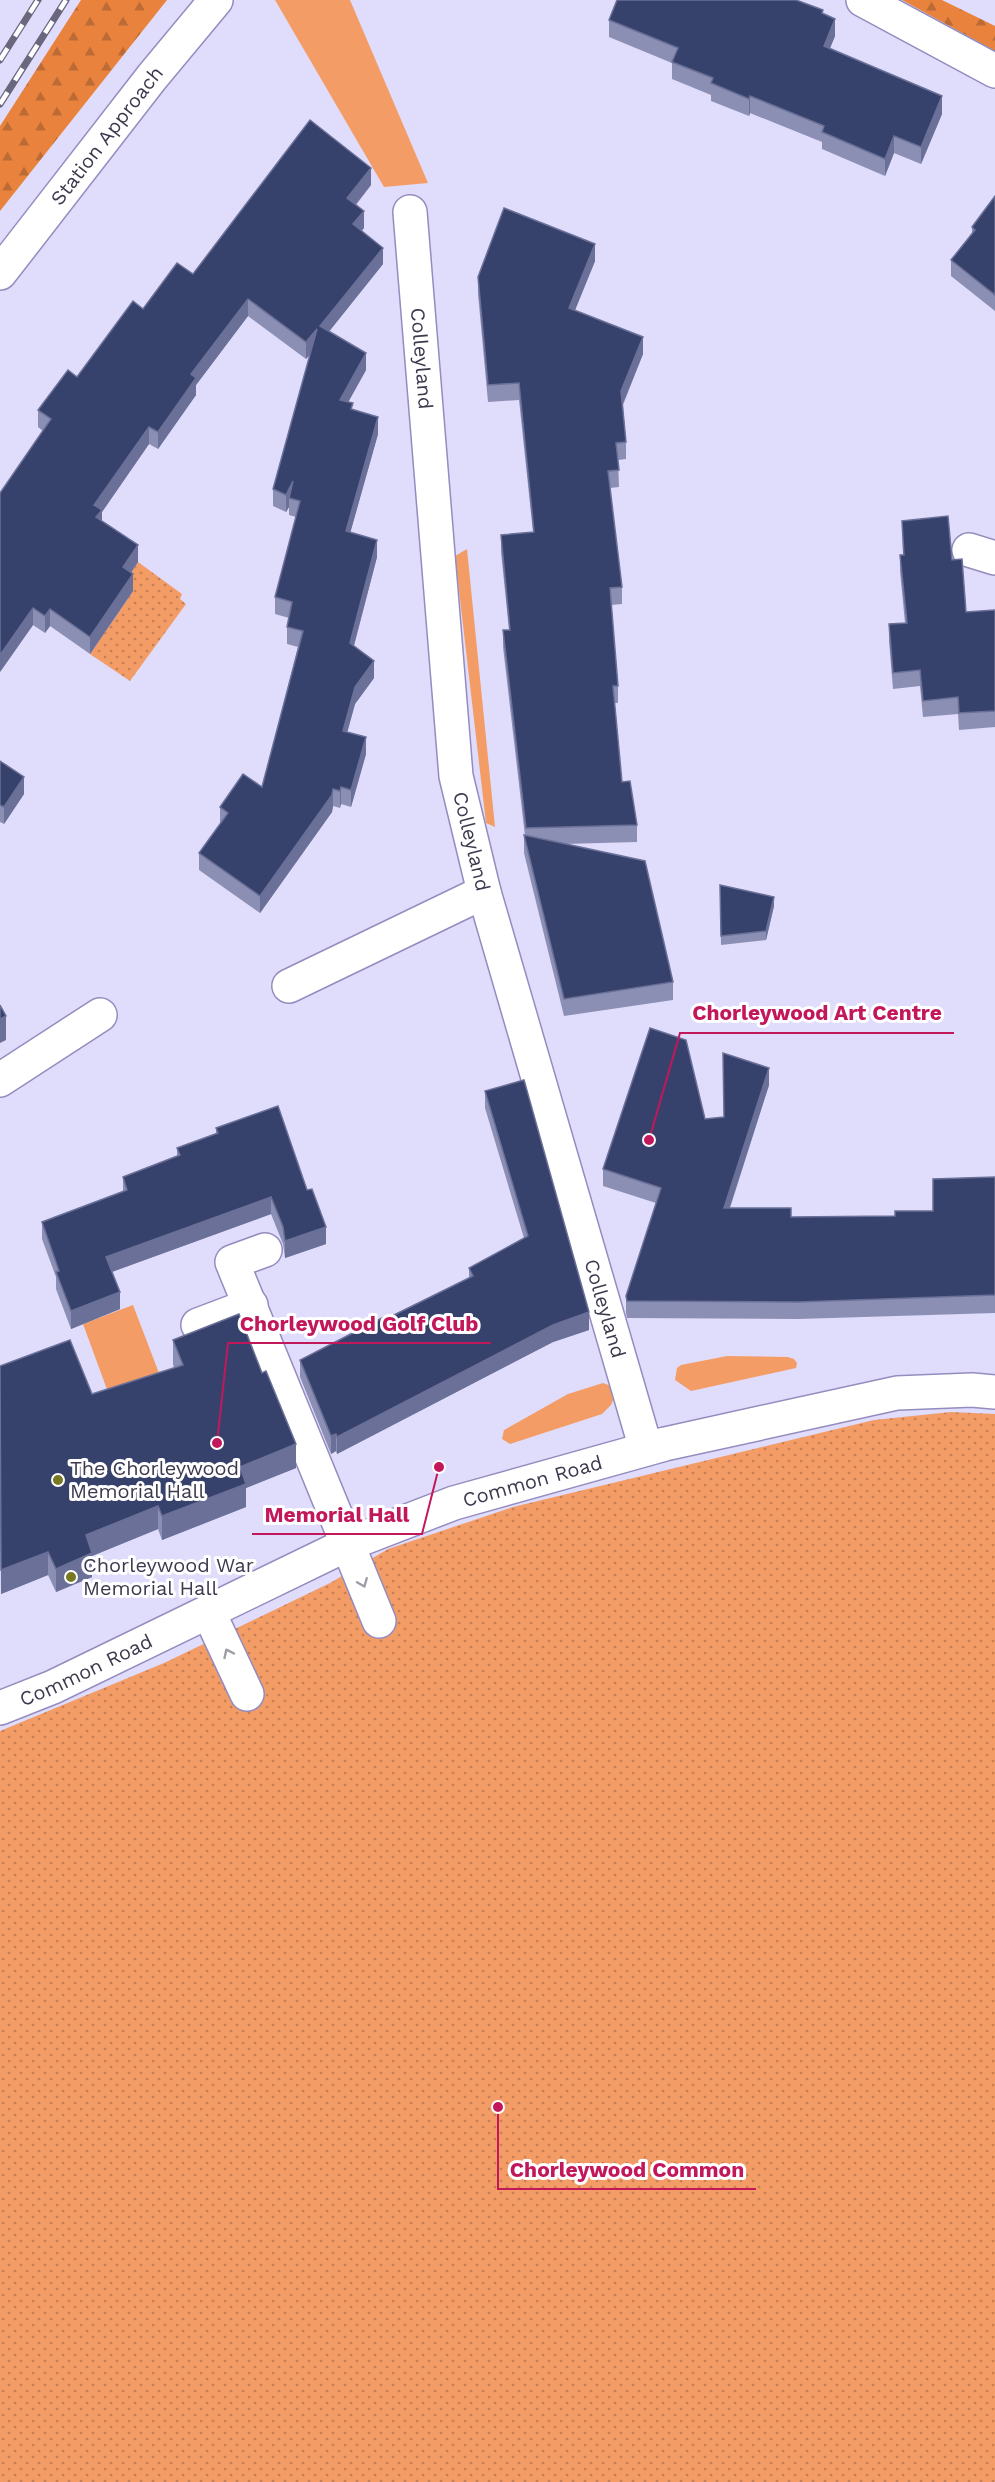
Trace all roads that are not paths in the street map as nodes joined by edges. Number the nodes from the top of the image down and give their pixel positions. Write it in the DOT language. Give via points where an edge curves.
graph roads {
  1 [pos="216,0"];
  2 [pos="863,0"];
  3 [pos="995,71"];
  4 [pos="410,212"];
  5 [pos="0,273"];
  6 [pos="484,892"];
  7 [pos="289,986"];
  8 [pos="100,1015"];
  9 [pos="0,1080"];
  10 [pos="265,1250"];
  11 [pos="251,1305"];
  12 [pos="198,1325"];
  13 [pos="995,1392"];
  14 [pos="646,1449"];
  15 [pos="348,1544"];
  16 [pos="209,1613"];
  17 [pos="378,1621"];
  18 [pos="247,1694"];
  19 [pos="0,1708"];
  1 -- 5 [label="street, Station Approach"];
  2 -- 3 [label="street"];
  4 -- 6 [label="street, Colleyland" via="456,776"];
  6 -- 7 [label="street"];
  6 -- 14 [label="street, Colleyland"];
  8 -- 9 [label="street"];
  10 -- 11 [label="street" via="232,1262"];
  11 -- 12 [label="street"];
  11 -- 15 [label="street"];
  13 -- 14 [label="street, Common Road" via="897,1393"];
  14 -- 15 [label="street, Common Road" via="454,1503"];
  15 -- 16 [label="street, Common Road"];
  15 -- 17 [label="street, one-way"];
  18 -- 16 [label="street, one-way"];
  16 -- 19 [label="street, Common Road"];
}
